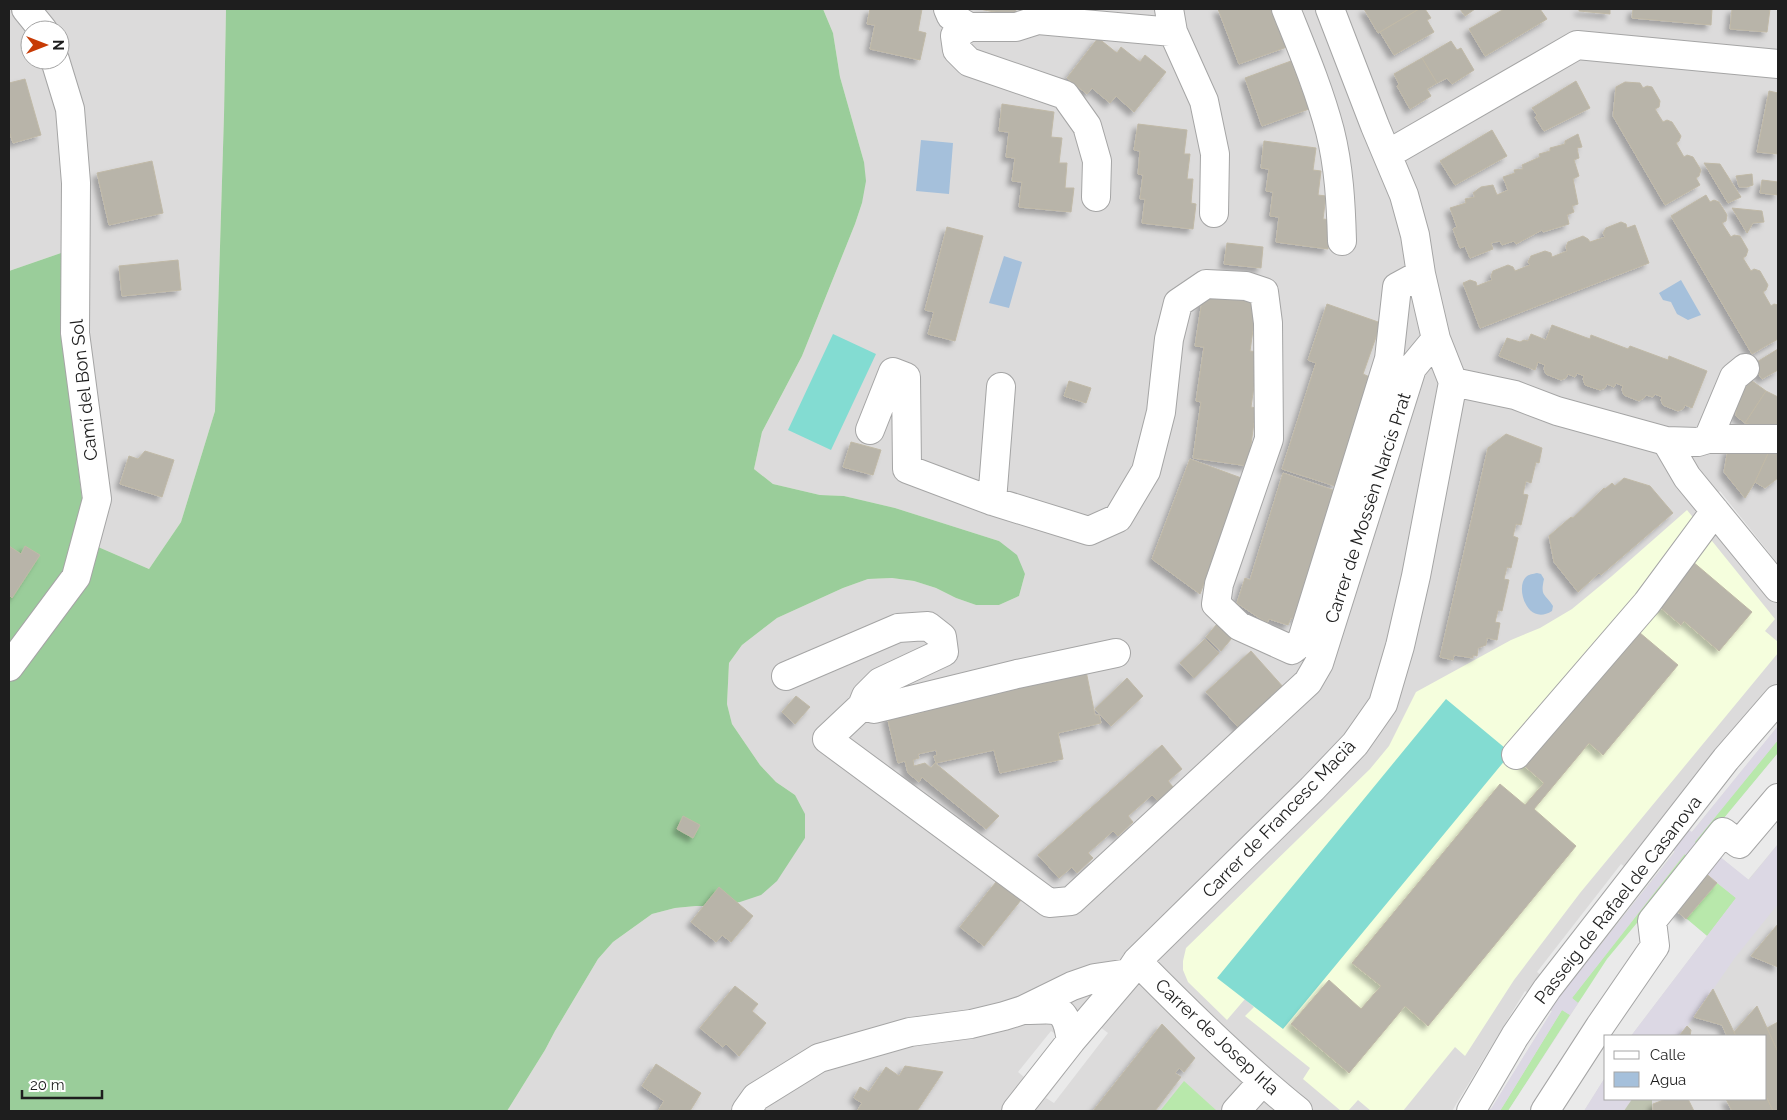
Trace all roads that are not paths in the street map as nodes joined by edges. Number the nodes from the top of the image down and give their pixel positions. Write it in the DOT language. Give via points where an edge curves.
graph roads {
  1 [pos="26,9"];
  2 [pos="948,9"];
  3 [pos="1286,9"];
  4 [pos="1330,9"];
  5 [pos="1038,14"];
  6 [pos="35,20"];
  7 [pos="1171,20"];
  8 [pos="969,27"];
  9 [pos="1778,64"];
  10 [pos="58,70"];
  11 [pos="1388,154"];
  12 [pos="1096,197"];
  13 [pos="1214,213"];
  14 [pos="1342,241"];
  15 [pos="1421,274"];
  16 [pos="1436,339"];
  17 [pos="1745,368"];
  18 [pos="1454,382"];
  19 [pos="1000,387"];
  20 [pos="870,430"];
  21 [pos="1778,439"];
  22 [pos="1666,441"];
  23 [pos="1703,441"];
  24 [pos="1683,469"];
  25 [pos="992,501"];
  26 [pos="1715,511"];
  27 [pos="1778,588"];
  28 [pos="1116,653"];
  29 [pos="9,667"];
  30 [pos="786,676"];
  31 [pos="1778,699"];
  32 [pos="862,706"];
  33 [pos="1516,755"];
  34 [pos="1778,798"];
  35 [pos="1133,967"];
  36 [pos="1023,1010"];
  37 [pos="1071,1041"];
  38 [pos="1262,1082"];
  39 [pos="746,1111"];
  40 [pos="1016,1111"];
  41 [pos="1236,1111"];
  42 [pos="1298,1111"];
  43 [pos="1471,1111"];
  44 [pos="1545,1111"];
  1 -- 6 [label="street"];
  2 -- 8 [label="street" via="951,16"];
  3 -- 14 [label="street" via="1330,132 1341,195"];
  4 -- 11 [label="street"];
  5 -- 7 [label="street"];
  5 -- 8 [label="street" via="1016,27"];
  7 -- 13 [label="street" via="1204,101 1215,154"];
  8 -- 12 [label="street" via="954,36 957,50 969,62 1065,95 1087,126 1097,161"];
  9 -- 11 [label="street" via="1577,44"];
  10 -- 29 [label="street, Camí del Bon Sol" via="70,109 76,182 75,333 97,500 76,577"];
  11 -- 15 [label="street" via="1410,212"];
  15 -- 16 [label="street"];
  15 -- 25 [label="street" via="1397,287 1389,359 1301,642 1292,650 1239,626 1216,604 1219,584 1269,439 1268,323 1264,292 1246,286 1206,284 1178,303 1169,339 1161,412 1146,471 1118,518 1089,531"];
  16 -- 18 [label="street"];
  16 -- 32 [label="street, Carrer de Mossèn Narcís Prat" via="1412,368 1319,663 1308,682 1071,901 1049,903 827,739"];
  17 -- 23 [label="street" via="1734,377"];
  18 -- 22 [label="street" via="1515,395 1557,411"];
  18 -- 35 [label="street, Carrer de Francesc Macià" via="1414,585 1382,704 1355,744"];
  19 -- 25 [label="street"];
  20 -- 25 [label="street" via="893,372 906,377 907,469"];
  21 -- 23 [label="street"];
  22 -- 23 [label="street"];
  22 -- 24 [label="street"];
  23 -- 24 [label="street" via="1687,453"];
  24 -- 26 [label="street"];
  26 -- 27 [label="street"];
  26 -- 33 [label="street" via="1647,603"];
  28 -- 32 [label="street" via="874,709"];
  30 -- 32 [label="street" via="898,628 928,626 942,637 944,652 880,682 866,696"];
  31 -- 43 [label="street, Passeig de Rafael de Casanova" via="1726,759 1547,989"];
  34 -- 44 [label="street" via="1739,844 1724,832 1652,921 1655,946"];
  35 -- 36 [label="street" via="1072,986"];
  35 -- 37 [label="street, Carrer de Francesc Macià"];
  35 -- 38 [label="street, Carrer de Josep Irla" via="1185,1010"];
  36 -- 37 [label="street" via="1054,1009 1064,1015"];
  36 -- 39 [label="street" via="971,1024 910,1032 819,1058 756,1097"];
  37 -- 40 [label="street, Carrer de Francesc Macià"];
  38 -- 41 [label="street"];
  38 -- 42 [label="street, Carrer de Josep Irla"];
}
